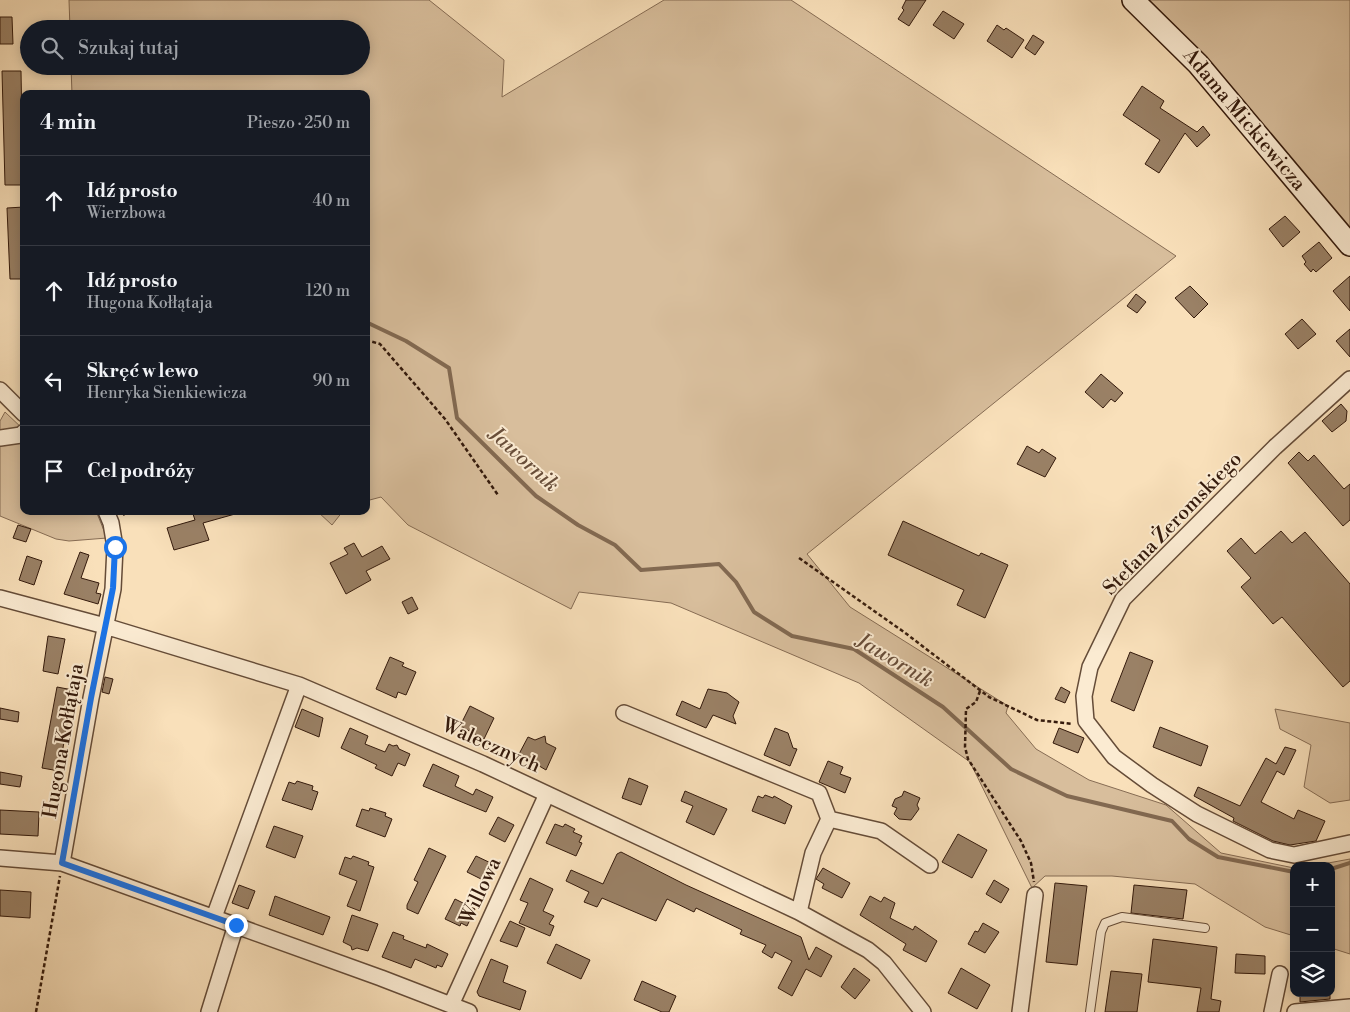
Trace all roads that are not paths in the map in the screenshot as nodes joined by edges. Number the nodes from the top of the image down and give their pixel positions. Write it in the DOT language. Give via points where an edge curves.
graph roads {
  1 [pos="1133,0"];
  2 [pos="1350,245"];
  3 [pos="1350,379"];
  4 [pos="0,390"];
  5 [pos="20,410"];
  6 [pos="20,435"];
  7 [pos="0,438"];
  8 [pos="108,515"];
  9 [pos="0,598"];
  10 [pos="104,626"];
  11 [pos="299,684"];
  12 [pos="624,713"];
  13 [pos="547,794"];
  14 [pos="829,819"];
  15 [pos="1350,843"];
  16 [pos="0,858"];
  17 [pos="62,863"];
  18 [pos="930,865"];
  19 [pos="1035,895"];
  20 [pos="799,912"];
  21 [pos="214,917"];
  22 [pos="236,925"];
  23 [pos="1205,928"];
  24 [pos="1280,974"];
  25 [pos="451,1005"];
  26 [pos="1350,1007"];
  27 [pos="209,1012"];
  28 [pos="469,1012"];
  29 [pos="923,1012"];
  30 [pos="1020,1012"];
  31 [pos="1090,1012"];
  32 [pos="1272,1012"];
  33 [pos="1296,1012"];
  1 -- 2 [label="street, Adama Mickiewicza" via="1198,64"];
  3 -- 15 [label="street, Stefana Żeromskiego" via="1275,447 1123,600 1090,667 1084,696 1086,721 1114,757 1198,814 1270,850 1294,856"];
  4 -- 5 [label="street"];
  6 -- 7 [label="street"];
  8 -- 10 [label="street, Hugona Kołłątaja" via="115,547 113,588"];
  9 -- 10 [label="street, Walecznych"];
  10 -- 11 [label="street, Walecznych"];
  10 -- 17 [label="street, Hugona Kołłątaja"];
  11 -- 13 [label="street, Walecznych"];
  11 -- 21 [label="street"];
  12 -- 14 [label="street" via="820,793"];
  13 -- 20 [label="street, Walecznych"];
  13 -- 25 [label="street, Willowa"];
  14 -- 18 [label="street" via="881,831"];
  14 -- 20 [label="street" via="813,852"];
  16 -- 17 [label="street"];
  17 -- 21 [label="street"];
  19 -- 30 [label="street"];
  20 -- 29 [label="street, Walecznych" via="877,956"];
  21 -- 22 [label="street"];
  22 -- 25 [label="street"];
  22 -- 27 [label="street"];
  23 -- 31 [label="lane" via="1122,917 1105,923"];
  24 -- 32 [label="street"];
  25 -- 28 [label="street"];
  26 -- 33 [label="street"];
}
